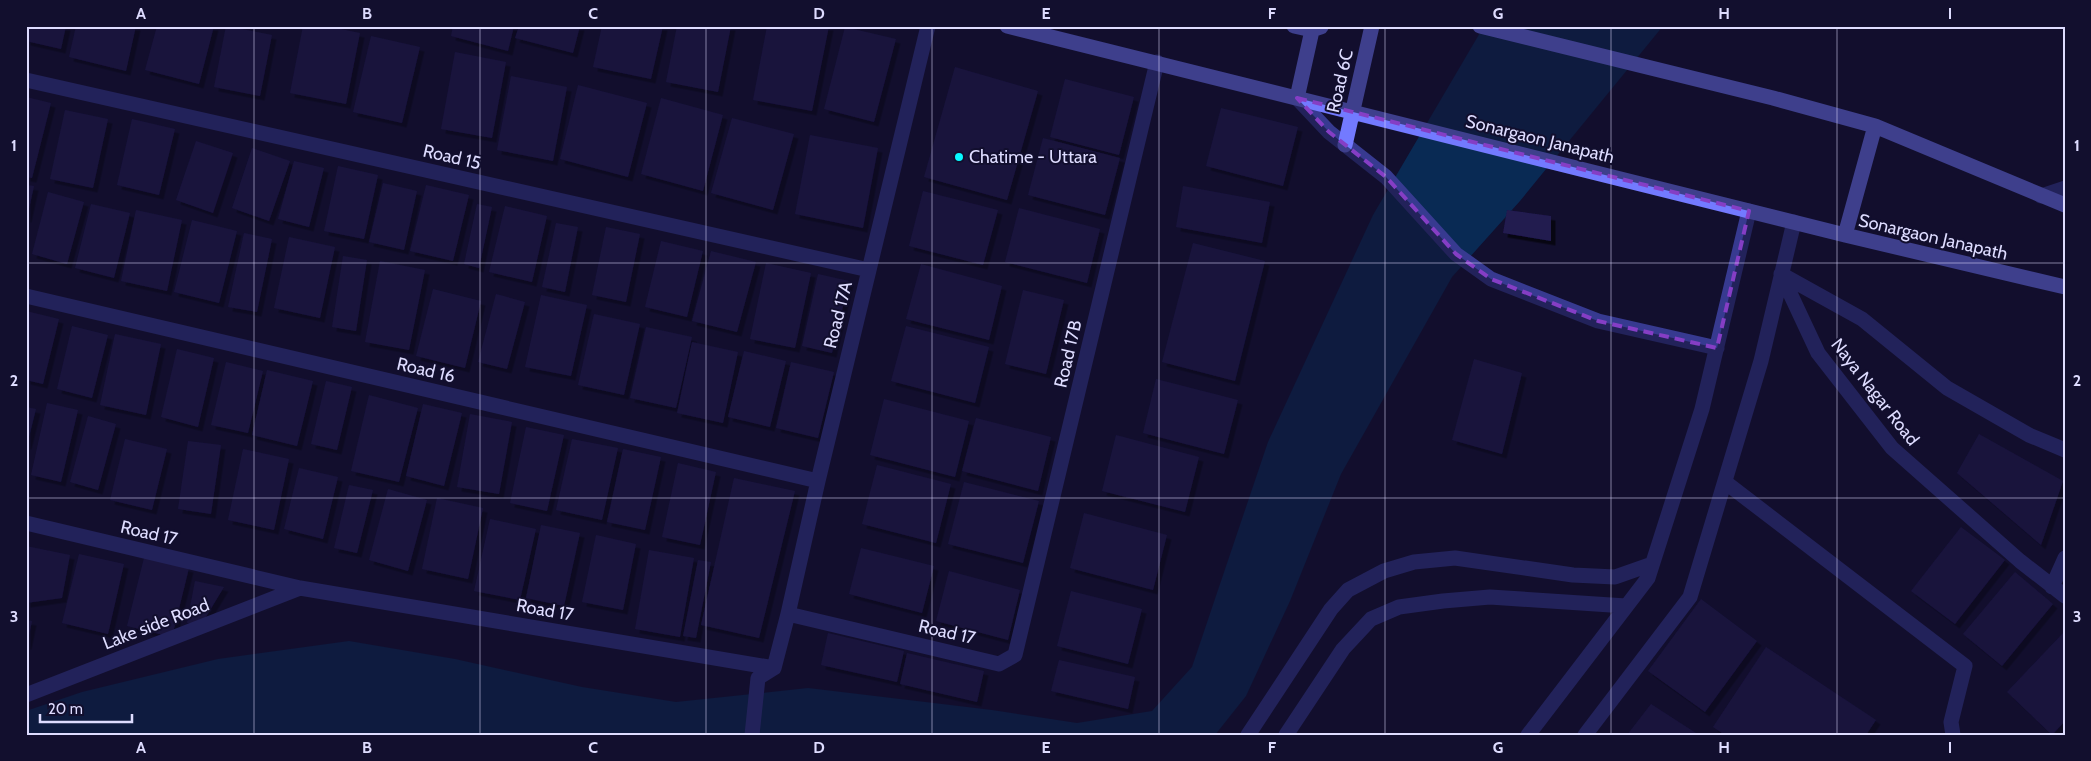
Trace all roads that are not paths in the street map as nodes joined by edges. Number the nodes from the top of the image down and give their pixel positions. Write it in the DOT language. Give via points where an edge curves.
graph roads {
  1 [pos="928,26"];
  2 [pos="1007,26"];
  3 [pos="1294,26"];
  4 [pos="1372,26"];
  5 [pos="1480,26"];
  6 [pos="1316,28"];
  7 [pos="1157,62"];
  8 [pos="26,80"];
  9 [pos="1296,98"];
  10 [pos="1353,112"];
  11 [pos="1876,126"];
  12 [pos="1345,145"];
  13 [pos="2065,188"];
  14 [pos="2041,196"];
  15 [pos="2065,205"];
  16 [pos="1749,210"];
  17 [pos="1794,222"];
  18 [pos="1845,235"];
  19 [pos="869,270"];
  20 [pos="1781,274"];
  21 [pos="2065,287"];
  22 [pos="26,296"];
  23 [pos="1717,348"];
  24 [pos="2065,450"];
  25 [pos="818,480"];
  26 [pos="1725,482"];
  27 [pos="26,523"];
  28 [pos="2065,558"];
  29 [pos="1652,564"];
  30 [pos="2052,586"];
  31 [pos="300,588"];
  32 [pos="2065,596"];
  33 [pos="1626,606"];
  34 [pos="788,614"];
  35 [pos="1016,655"];
  36 [pos="774,668"];
  37 [pos="26,695"];
  38 [pos="752,735"];
  39 [pos="1248,735"];
  40 [pos="1286,735"];
  41 [pos="1528,735"];
  42 [pos="1585,735"];
  43 [pos="1953,735"];
  1 -- 19 [label="street, Road 17A"];
  2 -- 7 [label="main road, Sonargaon Janapath"];
  3 -- 6 [label="main road"];
  4 -- 10 [label="main road, Road 6C"];
  5 -- 11 [label="main road"];
  6 -- 9 [label="main road"];
  7 -- 9 [label="main road, Sonargaon Janapath"];
  7 -- 35 [label="street, Road 17B"];
  8 -- 19 [label="street, Road 15"];
  9 -- 10 [label="main road, Sonargaon Janapath"];
  9 -- 12 [label="street"];
  10 -- 12 [label="main road, Road 6C"];
  10 -- 16 [label="main road, Sonargaon Janapath"];
  11 -- 14 [label="main road"];
  11 -- 18 [label="main road"];
  12 -- 23 [label="street" via="1386,177 1456,254 1491,278 1598,321"];
  13 -- 14 [label="street"];
  14 -- 15 [label="main road"];
  16 -- 17 [label="main road, Sonargaon Janapath"];
  16 -- 23 [label="street"];
  17 -- 18 [label="main road, Sonargaon Janapath"];
  17 -- 20 [label="street"];
  18 -- 21 [label="main road, Sonargaon Janapath"];
  19 -- 25 [label="street, Road 17A"];
  20 -- 24 [label="street" via="1862,319 1947,388 2029,435"];
  20 -- 26 [label="street" via="1761,361"];
  20 -- 30 [label="street, Naya Nagar Road" via="1818,353 1892,448"];
  22 -- 25 [label="street, Road 16"];
  23 -- 29 [label="street" via="1702,409"];
  25 -- 34 [label="street, Road 17A"];
  26 -- 42 [label="street" via="1690,597"];
  26 -- 43 [label="street" via="1965,666 1951,722"];
  27 -- 31 [label="street, Road 17"];
  28 -- 30 [label="street"];
  29 -- 33 [label="street" via="1648,578"];
  29 -- 39 [label="street" via="1615,576 1573,575 1455,558 1414,562 1384,570 1348,590 1331,609"];
  30 -- 32 [label="street, Naya Nagar Road"];
  31 -- 36 [label="street, Road 17"];
  31 -- 37 [label="street, Lake side Road"];
  33 -- 40 [label="street" via="1490,597 1399,607 1371,619 1343,648"];
  33 -- 41 [label="street"];
  34 -- 35 [label="street, Road 17" via="999,664"];
  34 -- 36 [label="street"];
  36 -- 38 [label="street" via="758,678"];
}
